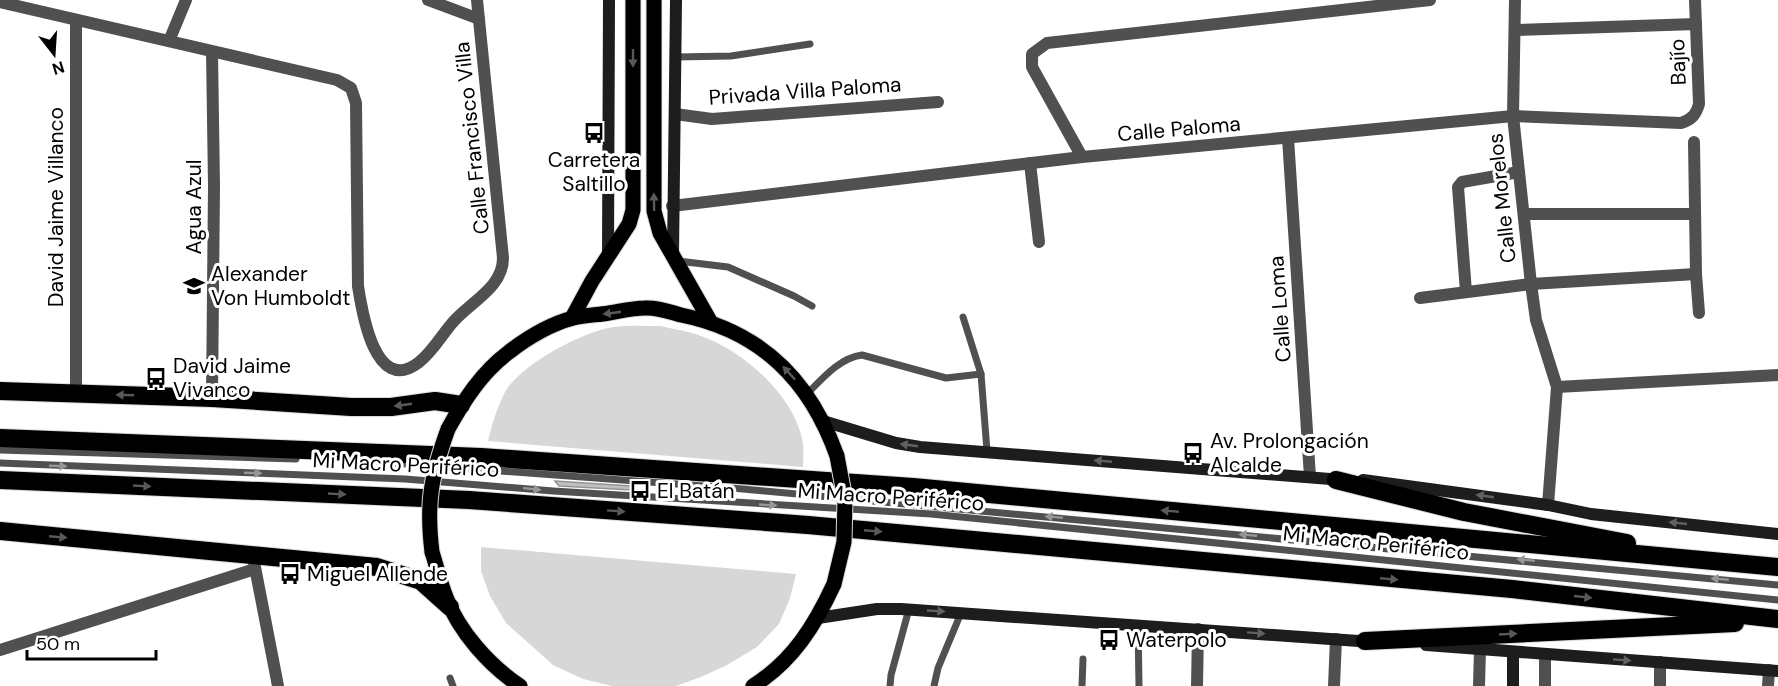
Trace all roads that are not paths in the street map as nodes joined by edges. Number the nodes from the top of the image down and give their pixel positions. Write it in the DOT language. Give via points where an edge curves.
graph roads {
  1 [pos="186,0"];
  2 [pos="428,0"];
  3 [pos="477,0"];
  4 [pos="609,0"];
  5 [pos="633,0"];
  6 [pos="654,0"];
  7 [pos="676,0"];
  8 [pos="1430,0"];
  9 [pos="1515,0"];
  10 [pos="1695,0"];
  11 [pos="0,2"];
  12 [pos="479,19"];
  13 [pos="76,20"];
  14 [pos="1696,24"];
  15 [pos="1515,30"];
  16 [pos="169,42"];
  17 [pos="810,44"];
  18 [pos="212,52"];
  19 [pos="676,57"];
  20 [pos="938,102"];
  21 [pos="675,114"];
  22 [pos="1513,116"];
  23 [pos="1690,120"];
  24 [pos="1288,138"];
  25 [pos="1694,142"];
  26 [pos="1082,157"];
  27 [pos="1030,163"];
  28 [pos="1519,171"];
  29 [pos="672,206"];
  30 [pos="1524,214"];
  31 [pos="1695,214"];
  32 [pos="1039,242"];
  33 [pos="608,255"];
  34 [pos="675,259"];
  35 [pos="1696,273"];
  36 [pos="1531,284"];
  37 [pos="1466,292"];
  38 [pos="1420,298"];
  39 [pos="812,306"];
  40 [pos="1699,313"];
  41 [pos="963,316"];
  42 [pos="572,318"];
  43 [pos="710,321"];
  44 [pos="981,374"];
  45 [pos="1778,375"];
  46 [pos="1557,387"];
  47 [pos="0,391"];
  48 [pos="76,393"];
  49 [pos="807,394"];
  50 [pos="212,398"];
  51 [pos="461,405"];
  52 [pos="823,421"];
  53 [pos="0,438"];
  54 [pos="0,450"];
  55 [pos="987,451"];
  56 [pos="307,459"];
  57 [pos="355,460"];
  58 [pos="0,463"];
  59 [pos="1310,477"];
  60 [pos="0,480"];
  61 [pos="1336,480"];
  62 [pos="1548,505"];
  63 [pos="0,531"];
  64 [pos="1778,534"];
  65 [pos="254,562"];
  66 [pos="1729,563"];
  67 [pos="1778,567"];
  68 [pos="1778,585"];
  69 [pos="1778,600"];
  70 [pos="450,607"];
  71 [pos="909,609"];
  72 [pos="962,612"];
  73 [pos="818,618"];
  74 [pos="1778,620"];
  75 [pos="1138,625"];
  76 [pos="1198,629"];
  77 [pos="1336,639"];
  78 [pos="1365,641"];
  79 [pos="1480,649"];
  80 [pos="0,650"];
  81 [pos="1513,652"];
  82 [pos="1545,654"];
  83 [pos="1083,659"];
  84 [pos="1660,662"];
  85 [pos="1773,670"];
  86 [pos="278,686"];
  87 [pos="520,686"];
  88 [pos="753,686"];
  89 [pos="890,686"];
  90 [pos="934,686"];
  91 [pos="1082,686"];
  92 [pos="1139,686"];
  93 [pos="1197,686"];
  94 [pos="1334,686"];
  95 [pos="1479,686"];
  96 [pos="1513,686"];
  97 [pos="1545,686"];
  98 [pos="1660,686"];
  99 [pos="1768,686"];
  1 -- 16 [label="street"];
  2 -- 12 [label="street"];
  3 -- 12 [label="street, Calle Francisco Villa"];
  4 -- 33 [label="street"];
  5 -- 33 [label="main road, one-way" via="633,210 629,224"];
  34 -- 6 [label="main road, one-way" via="660,233 654,211"];
  7 -- 19 [label="street"];
  8 -- 26 [label="street" via="1047,43 1032,54 1032,67"];
  9 -- 15 [label="street, Calle Morelos"];
  10 -- 14 [label="street, Bajío"];
  11 -- 13 [label="street"];
  12 -- 18 [label="street, Calle Francisco Villa" via="504,258 502,272 428,354 417,364 397,370 378,358 358,286 356,103 351,88 337,80"];
  13 -- 16 [label="street"];
  13 -- 48 [label="street, David Jaime Villanco"];
  14 -- 15 [label="street"];
  14 -- 23 [label="street, Bajío" via="1699,104"];
  15 -- 22 [label="street, Calle Morelos"];
  16 -- 18 [label="street"];
  17 -- 19 [label="lane" via="731,56"];
  18 -- 50 [label="street, Agua Azul"];
  19 -- 21 [label="street"];
  20 -- 21 [label="street, Privada Villa Paloma" via="712,120"];
  21 -- 29 [label="street"];
  22 -- 23 [label="street, Calle Paloma" via="1671,124"];
  22 -- 24 [label="street, Calle Paloma"];
  22 -- 28 [label="street, Calle Morelos"];
  24 -- 26 [label="street, Calle Paloma"];
  24 -- 59 [label="street, Calle Loma"];
  25 -- 31 [label="street"];
  26 -- 27 [label="street, Calle Paloma"];
  27 -- 29 [label="street, Calle Paloma"];
  27 -- 32 [label="street"];
  28 -- 30 [label="street, Calle Morelos"];
  28 -- 37 [label="street" via="1462,182 1458,187"];
  29 -- 34 [label="street"];
  30 -- 31 [label="street"];
  30 -- 36 [label="street, Calle Morelos"];
  31 -- 35 [label="street"];
  33 -- 42 [label="main road"];
  34 -- 39 [label="lane" via="728,267"];
  34 -- 43 [label="main road"];
  35 -- 36 [label="street"];
  35 -- 40 [label="street"];
  36 -- 37 [label="street"];
  36 -- 46 [label="street, Calle Morelos" via="1536,321"];
  37 -- 38 [label="street"];
  41 -- 44 [label="lane"];
  43 -- 42 [label="main road, one-way" via="647,308"];
  42 -- 51 [label="main road" via="509,352 483,376"];
  49 -- 43 [label="main road, one-way" via="764,350"];
  44 -- 49 [label="lane" via="946,378 862,355 834,368"];
  44 -- 55 [label="lane"];
  45 -- 46 [label="street"];
  46 -- 62 [label="street"];
  47 -- 48 [label="highway"];
  50 -- 48 [label="highway, one-way"];
  49 -- 52 [label="main road"];
  51 -- 50 [label="highway, one-way" via="435,401 351,407"];
  51 -- 70 [label="main road, bridge" via="435,467 429,507 432,552"];
  55 -- 52 [label="street, one-way" via="896,443"];
  52 -- 73 [label="main road, bridge" via="837,456 845,499 844,542 834,584"];
  66 -- 53 [label="highway, one-way" via="913,487 481,457"];
  54 -- 56 [label="lane, Mi Macro Periférico"];
  59 -- 55 [label="street, one-way"];
  68 -- 57 [label="lane, Mi Macro Periférico, one-way" via="742,489"];
  58 -- 69 [label="lane, Mi Macro Periférico, one-way" via="405,479 931,514"];
  59 -- 61 [label="street"];
  60 -- 74 [label="highway, one-way" via="470,500 808,525 1512,590"];
  62 -- 61 [label="street, one-way" via="1368,480"];
  61 -- 66 [label="highway" via="1464,512"];
  64 -- 62 [label="street, one-way" via="1591,514"];
  63 -- 65 [label="highway, one-way"];
  65 -- 70 [label="highway" via="377,567 421,581"];
  65 -- 80 [label="street"];
  65 -- 86 [label="street"];
  66 -- 67 [label="highway"];
  70 -- 87 [label="main road" via="474,645"];
  71 -- 72 [label="street, one-way"];
  71 -- 73 [label="street" via="878,609"];
  71 -- 89 [label="lane"];
  72 -- 75 [label="street"];
  72 -- 90 [label="lane"];
  73 -- 88 [label="main road" via="794,651"];
  78 -- 74 [label="highway, one-way"];
  75 -- 76 [label="street"];
  75 -- 92 [label="lane"];
  76 -- 77 [label="street, one-way"];
  76 -- 93 [label="street"];
  77 -- 78 [label="street"];
  77 -- 94 [label="street"];
  78 -- 79 [label="street"];
  79 -- 81 [label="street"];
  79 -- 95 [label="street"];
  81 -- 82 [label="street"];
  81 -- 96 [label="street"];
  82 -- 84 [label="street, one-way"];
  82 -- 97 [label="street"];
  83 -- 91 [label="lane"];
  84 -- 85 [label="street"];
  84 -- 98 [label="street"];
  85 -- 99 [label="street"];
}
